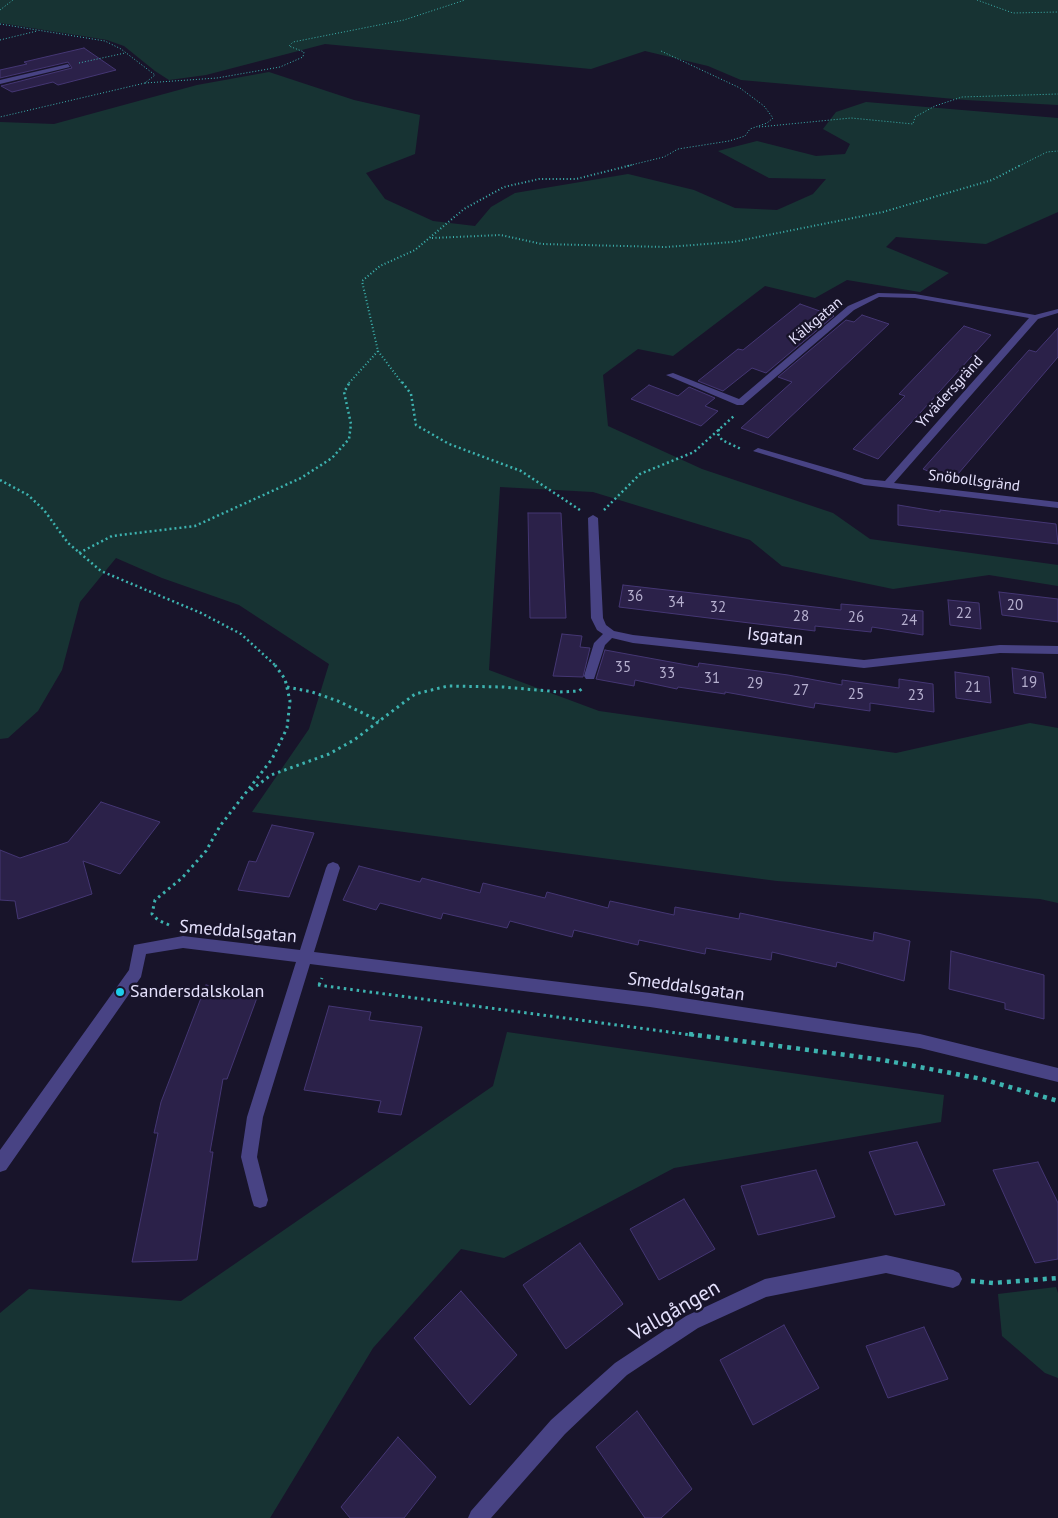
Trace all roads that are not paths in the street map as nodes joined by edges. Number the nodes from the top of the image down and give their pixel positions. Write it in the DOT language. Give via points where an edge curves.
graph roads {
  1 [pos="68,66"];
  2 [pos="0,82"];
  3 [pos="1058,311"];
  4 [pos="1035,317"];
  5 [pos="670,375"];
  6 [pos="758,451"];
  7 [pos="886,486"];
  8 [pos="1058,505"];
  9 [pos="593,518"];
  10 [pos="610,634"];
  11 [pos="1058,650"];
  12 [pos="590,676"];
  13 [pos="333,868"];
  14 [pos="305,956"];
  15 [pos="1058,1075"];
  16 [pos="0,1164"];
  17 [pos="260,1200"];
  18 [pos="953,1279"];
  19 [pos="478,1518"];
  1 -- 2 [label="street"];
  3 -- 4 [label="street, Kälkgatan"];
  4 -- 5 [label="street, Kälkgatan" via="915,296 878,295 851,308 740,403"];
  4 -- 7 [label="street, Yrvädersgränd"];
  6 -- 7 [label="street, Snöbollsgränd"];
  7 -- 8 [label="street, Snöbollsgränd"];
  9 -- 10 [label="street" via="597,618 601,627"];
  10 -- 11 [label="street, Isgatan" via="864,664 1000,649"];
  10 -- 12 [label="street" via="600,643"];
  13 -- 14 [label="street, Smeddalsgatan"];
  14 -- 15 [label="street, Smeddalsgatan" via="650,1000 830,1027 920,1042"];
  14 -- 16 [label="street, Smeddalsgatan" via="183,942 139,949 136,972"];
  14 -- 17 [label="street, Smeddalsgatan" via="255,1118 249,1157"];
  18 -- 19 [label="street, Vallgången" via="886,1264 765,1288 692,1322 621,1369 558,1427"];
}
